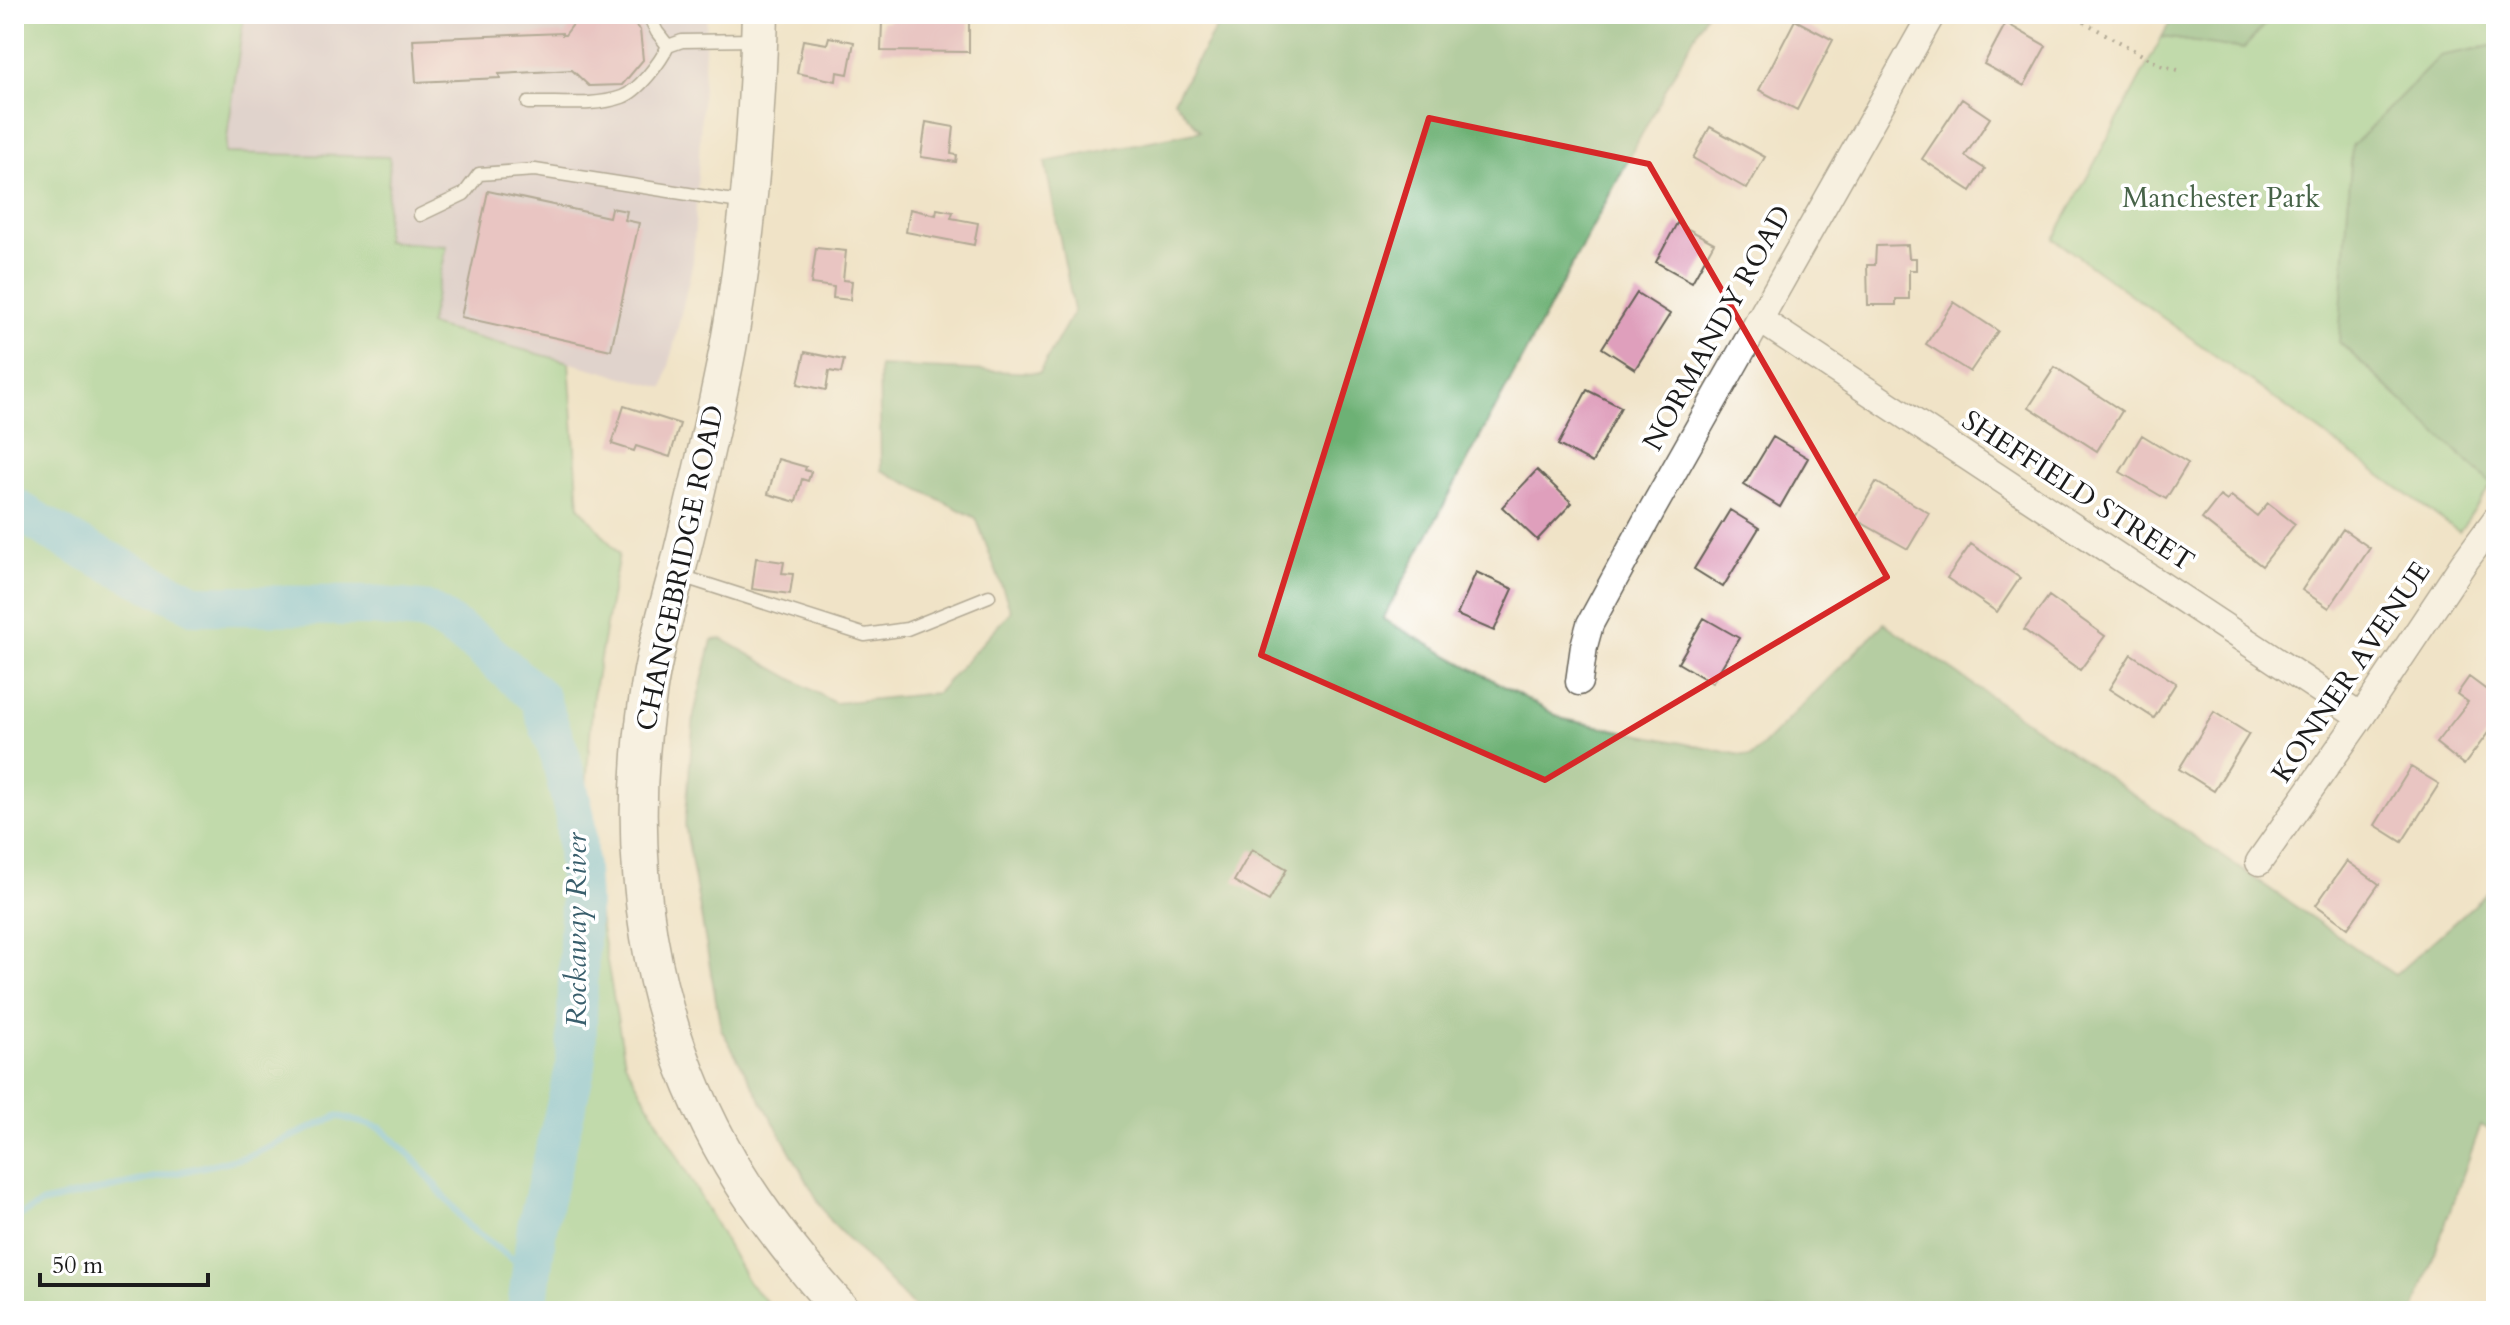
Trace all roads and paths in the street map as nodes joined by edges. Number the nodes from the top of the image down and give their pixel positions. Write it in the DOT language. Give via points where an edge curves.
graph roads {
  1 [pos="648,14"];
  2 [pos="1932,14"];
  3 [pos="2070,14"];
  4 [pos="760,27"];
  5 [pos="668,46"];
  6 [pos="2178,70"];
  7 [pos="528,103"];
  8 [pos="749,203"];
  9 [pos="420,215"];
  10 [pos="1759,319"];
  11 [pos="2496,519"];
  12 [pos="676,575"];
  13 [pos="989,596"];
  14 [pos="1579,682"];
  15 [pos="2361,717"];
  16 [pos="2259,862"];
  17 [pos="842,1311"];
  1 -- 5 [label="lane"];
  2 -- 10 [label="street, NORMANDY ROAD"];
  3 -- 6 [label="path"];
  4 -- 5 [label="lane"];
  4 -- 8 [label="main road, CHANGEBRIDGE ROAD"];
  5 -- 7 [label="lane" via="660,62 626,96 601,102"];
  8 -- 9 [label="lane" via="535,170 479,174 464,194"];
  8 -- 12 [label="main road, CHANGEBRIDGE ROAD" via="728,345"];
  10 -- 14 [label="street, NORMANDY ROAD" via="1590,624"];
  10 -- 15 [label="street, SHEFFIELD STREET"];
  11 -- 15 [label="street, KONNER AVENUE"];
  12 -- 13 [label="lane" via="865,635 907,629"];
  12 -- 17 [label="main road, CHANGEBRIDGE ROAD" via="648,692 637,814 644,905 661,995 678,1054 731,1164 764,1216"];
  15 -- 16 [label="street, KONNER AVENUE"];
}
